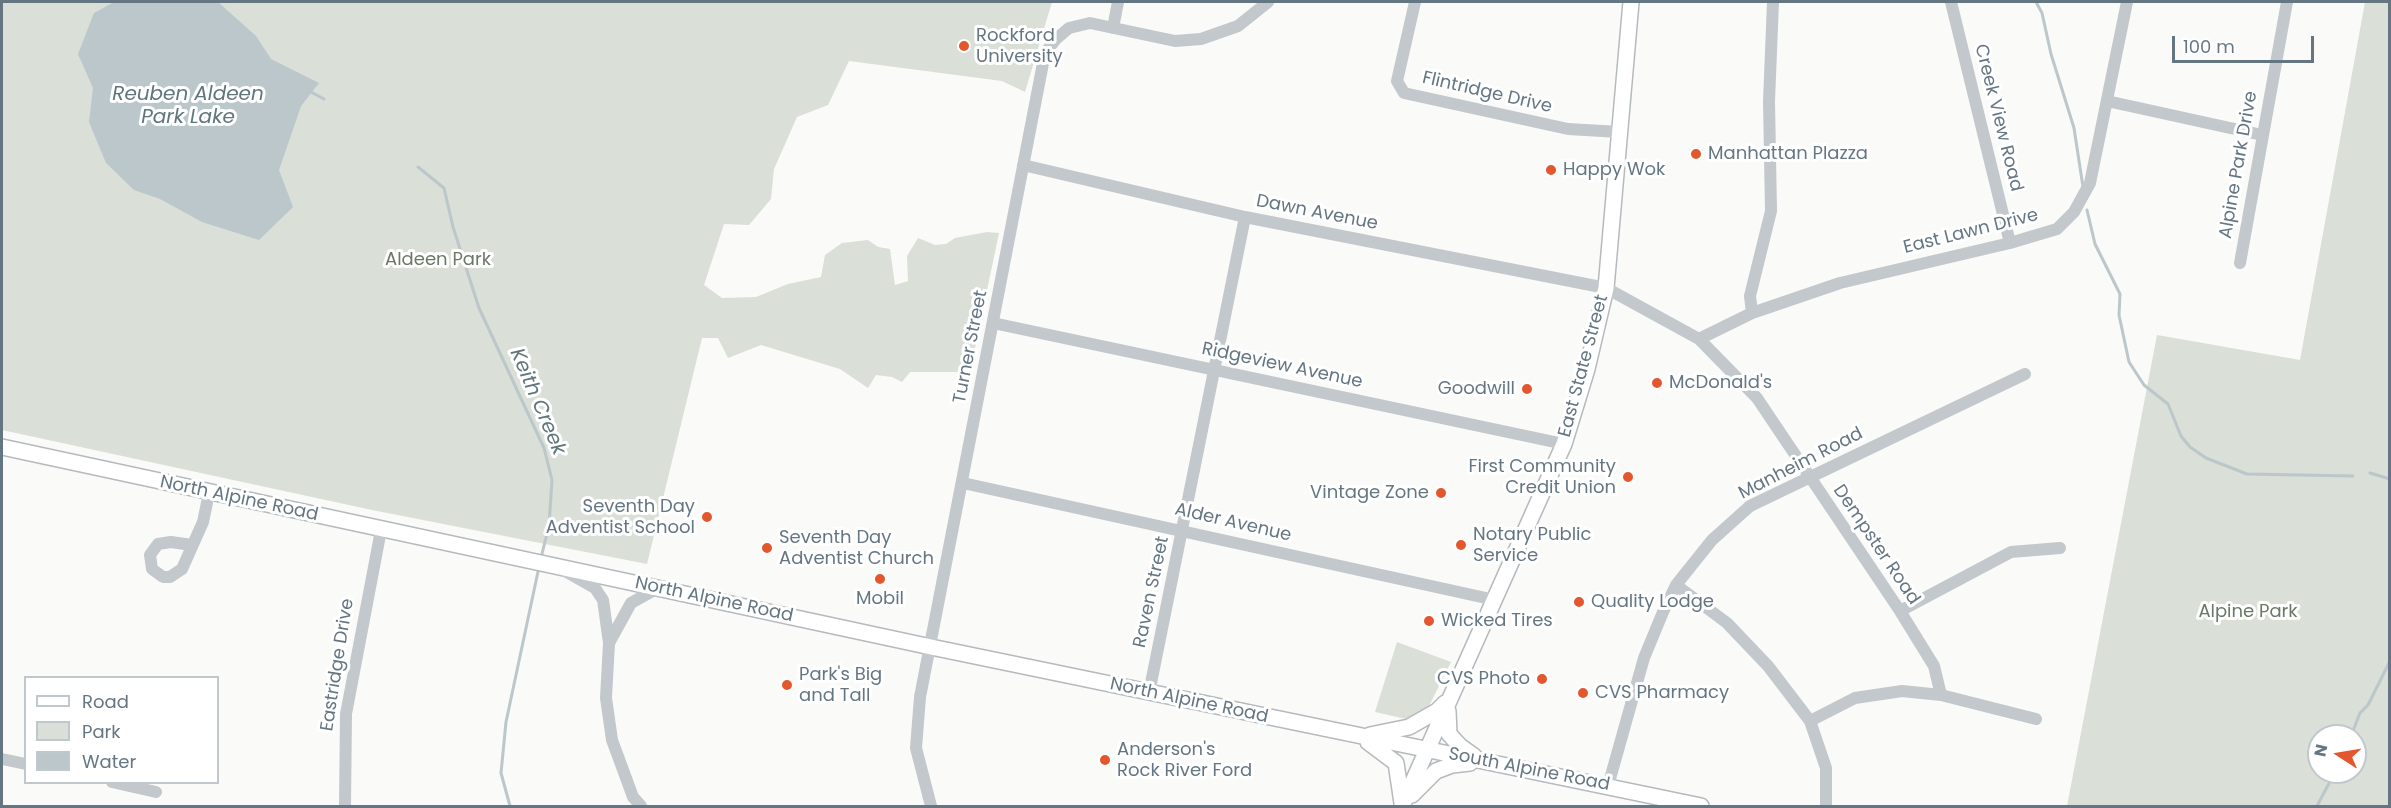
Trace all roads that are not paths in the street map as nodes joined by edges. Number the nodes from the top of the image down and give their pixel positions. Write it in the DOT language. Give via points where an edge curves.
graph roads {
  1 [pos="1118,2"];
  2 [pos="1268,2"];
  3 [pos="1415,2"];
  4 [pos="1631,2"];
  5 [pos="1773,2"];
  6 [pos="1951,2"];
  7 [pos="2127,2"];
  8 [pos="2287,2"];
  9 [pos="1113,28"];
  10 [pos="2107,101"];
  11 [pos="1620,132"];
  12 [pos="2262,135"];
  13 [pos="1023,165"];
  14 [pos="1245,217"];
  15 [pos="2010,243"];
  16 [pos="2240,263"];
  17 [pos="1606,288"];
  18 [pos="1752,313"];
  19 [pos="993,323"];
  20 [pos="1699,339"];
  21 [pos="1214,370"];
  22 [pos="2025,374"];
  23 [pos="1564,444"];
  24 [pos="2,447"];
  25 [pos="1808,477"];
  26 [pos="963,483"];
  27 [pos="209,493"];
  28 [pos="381,530"];
  29 [pos="1183,530"];
  30 [pos="192,545"];
  31 [pos="2060,548"];
  32 [pos="556,566"];
  33 [pos="1676,585"];
  34 [pos="658,588"];
  35 [pos="1496,600"];
  36 [pos="1900,611"];
  37 [pos="609,643"];
  38 [pos="930,647"];
  39 [pos="1149,693"];
  40 [pos="1941,695"];
  41 [pos="1451,696"];
  42 [pos="2036,719"];
  43 [pos="1810,721"];
  44 [pos="1361,737"];
  45 [pos="1427,751"];
  46 [pos="2,759"];
  47 [pos="1485,762"];
  48 [pos="24,764"];
  49 [pos="117,784"];
  50 [pos="1608,786"];
  51 [pos="156,792"];
  52 [pos="345,807"];
  53 [pos="640,807"];
  54 [pos="931,807"];
  55 [pos="1402,807"];
  56 [pos="1701,807"];
  57 [pos="1826,807"];
  1 -- 9 [label="street"];
  2 -- 9 [label="street" via="1238,26 1200,39 1175,41"];
  3 -- 11 [label="street, Flintridge Drive" via="1397,81 1404,93 1568,129"];
  4 -- 11 [label="main road, East State Street"];
  5 -- 18 [label="street" via="1769,101 1771,211 1750,296"];
  6 -- 15 [label="street, Creek View Road"];
  7 -- 10 [label="street, East Lawn Drive"];
  8 -- 12 [label="street, Alpine Park Drive"];
  9 -- 13 [label="street, Turner Street" via="1090,23 1069,28 1045,53"];
  10 -- 12 [label="street"];
  10 -- 15 [label="street, East Lawn Drive" via="2090,183 2074,212 2057,229"];
  11 -- 17 [label="main road, East State Street"];
  12 -- 16 [label="street, Alpine Park Drive"];
  13 -- 14 [label="street, Dawn Avenue"];
  13 -- 19 [label="street, Turner Street"];
  14 -- 17 [label="street, Dawn Avenue"];
  14 -- 21 [label="street, Raven Street"];
  15 -- 18 [label="street, East Lawn Drive" via="1840,283"];
  17 -- 20 [label="street, Dempster Road"];
  17 -- 23 [label="main road, East State Street"];
  18 -- 20 [label="street, East Lawn Drive"];
  19 -- 21 [label="street, Ridgeview Avenue"];
  19 -- 26 [label="street, Turner Street"];
  20 -- 25 [label="street, Dempster Road" via="1757,398"];
  21 -- 23 [label="street, Ridgeview Avenue"];
  21 -- 29 [label="street, Raven Street"];
  22 -- 25 [label="street, Manheim Road"];
  23 -- 35 [label="main road, East State Street"];
  24 -- 27 [label="main road, North Alpine Road"];
  25 -- 33 [label="street, Manheim Road" via="1750,507 1712,540"];
  25 -- 36 [label="street, Dempster Road"];
  26 -- 29 [label="street, Alder Avenue"];
  26 -- 38 [label="street, Turner Street"];
  27 -- 28 [label="main road, North Alpine Road"];
  27 -- 30 [label="street" via="203,522"];
  28 -- 32 [label="main road, North Alpine Road"];
  28 -- 52 [label="street, Eastridge Drive" via="346,714"];
  29 -- 35 [label="street, Alder Avenue"];
  29 -- 39 [label="street, Raven Street"];
  31 -- 36 [label="street" via="2011,552"];
  32 -- 34 [label="main road, North Alpine Road"];
  32 -- 37 [label="street" via="595,588 603,600"];
  33 -- 43 [label="street" via="1727,623 1768,666"];
  33 -- 50 [label="street, Manheim Road" via="1644,658"];
  34 -- 37 [label="street" via="631,603"];
  34 -- 38 [label="main road, North Alpine Road"];
  35 -- 41 [label="main road, East State Street"];
  36 -- 40 [label="street, Dempster Road" via="1934,666"];
  37 -- 53 [label="street" via="606,698 612,740"];
  38 -- 39 [label="main road, North Alpine Road"];
  38 -- 54 [label="street, Turner Street" via="920,697 916,748"];
  39 -- 44 [label="main road, North Alpine Road"];
  40 -- 42 [label="street"];
  40 -- 43 [label="street" via="1902,691 1856,698"];
  41 -- 44 [label="main road" via="1437,711 1409,728"];
  41 -- 45 [label="main road, East State Street"];
  41 -- 47 [label="main road" via="1449,734 1460,747"];
  43 -- 57 [label="street" via="1826,768"];
  44 -- 45 [label="main road, North Alpine Road"];
  44 -- 55 [label="main road" via="1396,763"];
  45 -- 47 [label="main road, South Alpine Road"];
  45 -- 55 [label="main road, East State Street"];
  46 -- 48 [label="street"];
  47 -- 50 [label="main road, South Alpine Road"];
  47 -- 55 [label="main road" via="1452,765 1436,771"];
  49 -- 51 [label="street"];
  50 -- 56 [label="main road, South Alpine Road"];
}
